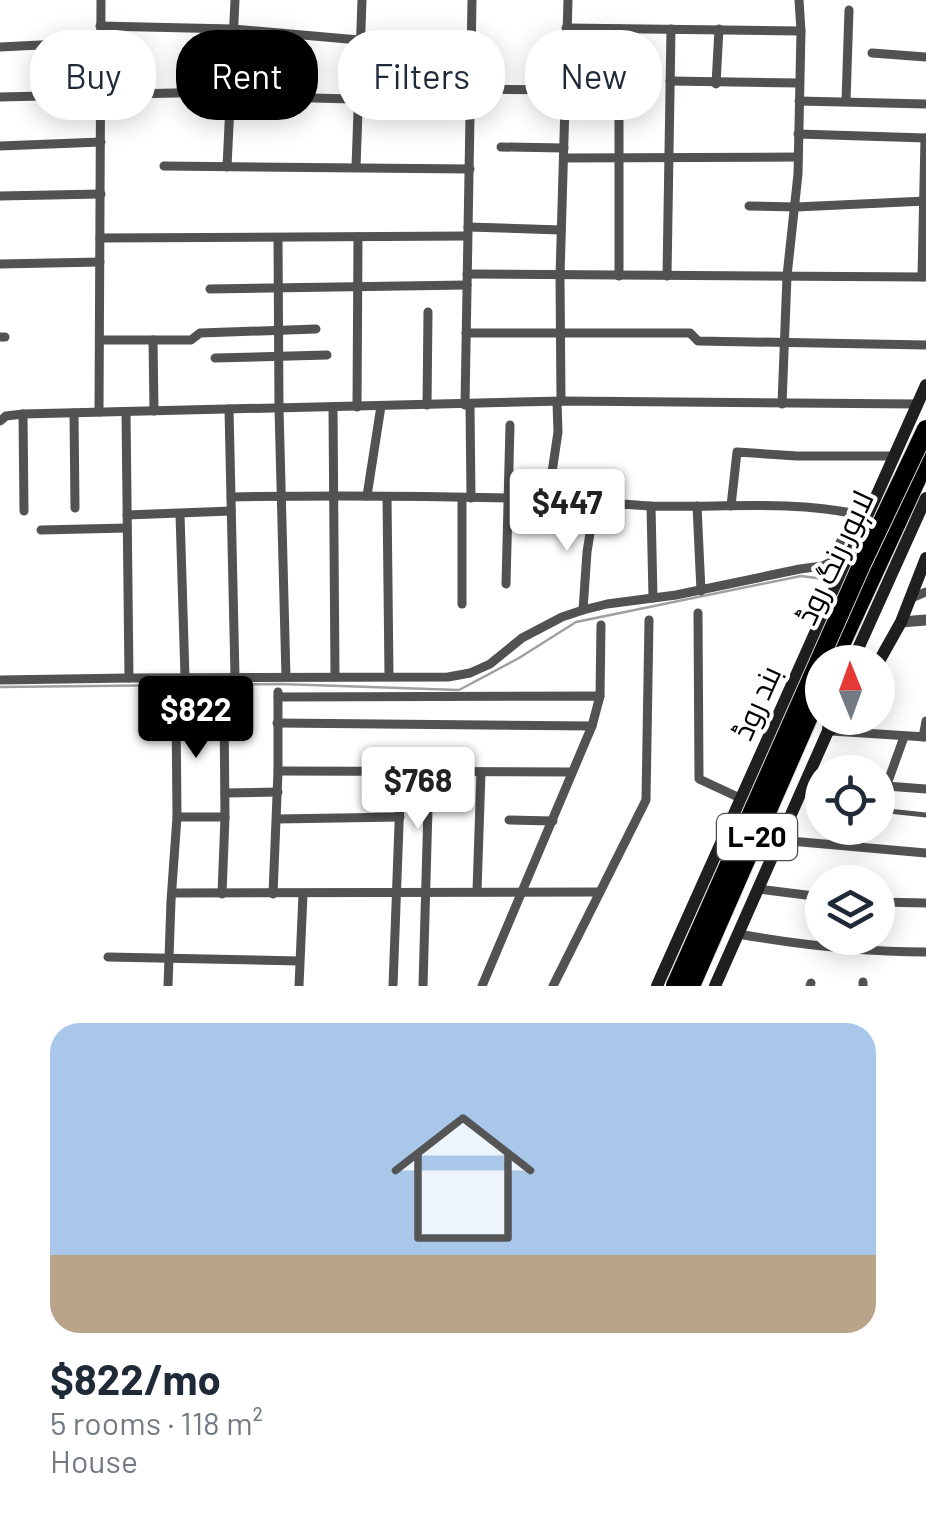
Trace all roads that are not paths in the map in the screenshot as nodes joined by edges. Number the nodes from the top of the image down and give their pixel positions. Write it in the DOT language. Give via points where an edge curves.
graph roads {
  1 [pos="101,0"];
  2 [pos="235,0"];
  3 [pos="362,0"];
  4 [pos="472,0"];
  5 [pos="568,0"];
  6 [pos="799,0"];
  7 [pos="849,10"];
  8 [pos="100,26"];
  9 [pos="566,28"];
  10 [pos="233,29"];
  11 [pos="619,29"];
  12 [pos="671,29"];
  13 [pos="719,29"];
  14 [pos="100,30"];
  15 [pos="360,30"];
  16 [pos="471,30"];
  17 [pos="801,30"];
  18 [pos="338,38"];
  19 [pos="30,45"];
  20 [pos="0,46"];
  21 [pos="872,53"];
  22 [pos="926,57"];
  23 [pos="670,81"];
  24 [pos="800,83"];
  25 [pos="716,84"];
  26 [pos="30,96"];
  27 [pos="0,97"];
  28 [pos="846,100"];
  29 [pos="799,101"];
  30 [pos="926,104"];
  31 [pos="101,120"];
  32 [pos="229,120"];
  33 [pos="357,120"];
  34 [pos="471,120"];
  35 [pos="564,120"];
  36 [pos="798,134"];
  37 [pos="925,138"];
  38 [pos="101,142"];
  39 [pos="0,146"];
  40 [pos="501,147"];
  41 [pos="564,153"];
  42 [pos="668,156"];
  43 [pos="619,157"];
  44 [pos="798,157"];
  45 [pos="164,166"];
  46 [pos="227,166"];
  47 [pos="356,167"];
  48 [pos="470,169"];
  49 [pos="101,194"];
  50 [pos="0,196"];
  51 [pos="925,201"];
  52 [pos="749,206"];
  53 [pos="796,207"];
  54 [pos="562,230"];
  55 [pos="468,232"];
  56 [pos="358,237"];
  57 [pos="100,238"];
  58 [pos="278,238"];
  59 [pos="100,262"];
  60 [pos="0,264"];
  61 [pos="560,276"];
  62 [pos="619,276"];
  63 [pos="667,276"];
  64 [pos="788,276"];
  65 [pos="924,276"];
  66 [pos="467,280"];
  67 [pos="359,285"];
  68 [pos="278,286"];
  69 [pos="210,288"];
  70 [pos="428,312"];
  71 [pos="278,330"];
  72 [pos="316,330"];
  73 [pos="560,332"];
  74 [pos="466,333"];
  75 [pos="100,340"];
  76 [pos="152,340"];
  77 [pos="784,342"];
  78 [pos="926,345"];
  79 [pos="327,355"];
  80 [pos="278,356"];
  81 [pos="215,358"];
  82 [pos="926,385"];
  83 [pos="559,402"];
  84 [pos="782,404"];
  85 [pos="917,404"];
  86 [pos="468,405"];
  87 [pos="382,406"];
  88 [pos="427,406"];
  89 [pos="333,407"];
  90 [pos="358,407"];
  91 [pos="279,408"];
  92 [pos="229,409"];
  93 [pos="154,411"];
  94 [pos="99,412"];
  95 [pos="126,412"];
  96 [pos="74,413"];
  97 [pos="23,414"];
  98 [pos="0,421"];
  99 [pos="510,425"];
  100 [pos="926,428"];
  101 [pos="894,456"];
  102 [pos="926,460"];
  103 [pos="282,496"];
  104 [pos="334,496"];
  105 [pos="368,496"];
  106 [pos="386,497"];
  107 [pos="231,498"];
  108 [pos="510,498"];
  109 [pos="926,498"];
  110 [pos="467,499"];
  111 [pos="548,500"];
  112 [pos="595,502"];
  113 [pos="651,506"];
  114 [pos="697,506"];
  115 [pos="730,506"];
  116 [pos="75,508"];
  117 [pos="24,511"];
  118 [pos="231,511"];
  119 [pos="180,514"];
  120 [pos="861,514"];
  121 [pos="127,515"];
  122 [pos="128,528"];
  123 [pos="41,530"];
  124 [pos="926,558"];
  125 [pos="506,584"];
  126 [pos="701,590"];
  127 [pos="926,592"];
  128 [pos="654,598"];
  129 [pos="909,600"];
  130 [pos="462,604"];
  131 [pos="583,610"];
  132 [pos="698,614"];
  133 [pos="649,620"];
  134 [pos="926,620"];
  135 [pos="901,622"];
  136 [pos="601,626"];
  137 [pos="841,645"];
  138 [pos="860,645"];
  139 [pos="888,645"];
  140 [pos="286,676"];
  141 [pos="335,676"];
  142 [pos="389,676"];
  143 [pos="185,677"];
  144 [pos="235,677"];
  145 [pos="129,678"];
  146 [pos="0,680"];
  147 [pos="600,696"];
  148 [pos="176,706"];
  149 [pos="224,706"];
  150 [pos="926,721"];
  151 [pos="277,723"];
  152 [pos="592,726"];
  153 [pos="805,726"];
  154 [pos="895,735"];
  155 [pos="904,736"];
  156 [pos="925,737"];
  157 [pos="765,746"];
  158 [pos="895,761"];
  159 [pos="805,765"];
  160 [pos="278,770"];
  161 [pos="401,771"];
  162 [pos="481,772"];
  163 [pos="571,772"];
  164 [pos="805,783"];
  165 [pos="895,786"];
  166 [pos="926,788"];
  167 [pos="278,792"];
  168 [pos="225,793"];
  169 [pos="740,798"];
  170 [pos="400,812"];
  171 [pos="895,812"];
  172 [pos="926,815"];
  173 [pos="177,817"];
  174 [pos="225,818"];
  175 [pos="277,819"];
  176 [pos="509,820"];
  177 [pos="553,821"];
  178 [pos="779,840"];
  179 [pos="926,852"];
  180 [pos="758,889"];
  181 [pos="477,891"];
  182 [pos="523,891"];
  183 [pos="395,892"];
  184 [pos="424,892"];
  185 [pos="600,892"];
  186 [pos="172,893"];
  187 [pos="222,894"];
  188 [pos="274,894"];
  189 [pos="303,894"];
  190 [pos="805,895"];
  191 [pos="895,902"];
  192 [pos="926,903"];
  193 [pos="738,934"];
  194 [pos="926,952"];
  195 [pos="108,958"];
  196 [pos="169,958"];
  197 [pos="299,961"];
  198 [pos="168,986"];
  199 [pos="299,986"];
  200 [pos="394,986"];
  201 [pos="423,986"];
  202 [pos="482,986"];
  203 [pos="553,986"];
  204 [pos="657,986"];
  205 [pos="675,986"];
  206 [pos="691,986"];
  207 [pos="715,986"];
  1 -- 8 [label="street"];
  2 -- 10 [label="street"];
  3 -- 15 [label="street"];
  4 -- 16 [label="street"];
  5 -- 9 [label="street"];
  6 -- 17 [label="street"];
  7 -- 28 [label="street"];
  8 -- 10 [label="street"];
  8 -- 14 [label="street"];
  9 -- 11 [label="street"];
  10 -- 18 [label="street"];
  11 -- 12 [label="street"];
  11 -- 43 [label="street"];
  12 -- 13 [label="street"];
  12 -- 23 [label="street"];
  13 -- 17 [label="street"];
  13 -- 25 [label="street"];
  17 -- 24 [label="street"];
  19 -- 20 [label="street"];
  21 -- 22 [label="street"];
  23 -- 25 [label="street"];
  23 -- 42 [label="street"];
  24 -- 25 [label="street"];
  24 -- 29 [label="street"];
  26 -- 27 [label="street"];
  28 -- 29 [label="street"];
  28 -- 30 [label="street"];
  29 -- 36 [label="street"];
  31 -- 38 [label="street"];
  32 -- 46 [label="street"];
  33 -- 47 [label="street"];
  34 -- 48 [label="street"];
  35 -- 41 [label="street"];
  36 -- 37 [label="street"];
  36 -- 44 [label="street"];
  37 -- 51 [label="street"];
  38 -- 39 [label="street"];
  38 -- 49 [label="street"];
  40 -- 41 [label="street"];
  41 -- 43 [label="street"];
  41 -- 54 [label="street"];
  42 -- 43 [label="street"];
  42 -- 44 [label="street"];
  42 -- 63 [label="street"];
  43 -- 62 [label="street"];
  44 -- 53 [label="street"];
  45 -- 46 [label="street"];
  46 -- 47 [label="street"];
  47 -- 48 [label="street"];
  48 -- 55 [label="street"];
  49 -- 50 [label="street"];
  49 -- 57 [label="street"];
  51 -- 53 [label="street"];
  51 -- 65 [label="street"];
  52 -- 53 [label="street"];
  53 -- 64 [label="street"];
  54 -- 55 [label="street"];
  54 -- 61 [label="street"];
  55 -- 56 [label="street"];
  55 -- 66 [label="street"];
  56 -- 58 [label="street"];
  56 -- 67 [label="street"];
  57 -- 58 [label="street"];
  57 -- 59 [label="street"];
  58 -- 68 [label="street"];
  59 -- 60 [label="street"];
  59 -- 75 [label="street"];
  61 -- 62 [label="street"];
  61 -- 66 [label="street"];
  61 -- 73 [label="street"];
  62 -- 63 [label="street"];
  63 -- 64 [label="street"];
  64 -- 65 [label="street"];
  64 -- 77 [label="street"];
  66 -- 67 [label="street"];
  66 -- 74 [label="street"];
  67 -- 68 [label="street"];
  67 -- 90 [label="street"];
  68 -- 69 [label="street"];
  68 -- 71 [label="street"];
  70 -- 88 [label="street"];
  71 -- 72 [label="street"];
  71 -- 76 [label="street"];
  71 -- 80 [label="street"];
  73 -- 74 [label="street"];
  73 -- 77 [label="street" via="690,332 698,341"];
  73 -- 83 [label="street"];
  74 -- 86 [label="street"];
  75 -- 76 [label="street"];
  75 -- 94 [label="street"];
  76 -- 93 [label="street"];
  77 -- 78 [label="street"];
  77 -- 84 [label="street"];
  79 -- 80 [label="street"];
  80 -- 81 [label="street"];
  80 -- 91 [label="street"];
  82 -- 85 [label="main road, بند روڈ"];
  83 -- 84 [label="street"];
  83 -- 86 [label="street"];
  83 -- 111 [label="street"];
  84 -- 85 [label="street"];
  85 -- 101 [label="main road, بند روڈ"];
  86 -- 88 [label="street"];
  86 -- 110 [label="street"];
  87 -- 88 [label="street"];
  87 -- 90 [label="street"];
  87 -- 105 [label="street"];
  89 -- 90 [label="street"];
  89 -- 91 [label="street"];
  89 -- 104 [label="street"];
  91 -- 92 [label="street"];
  91 -- 103 [label="street"];
  92 -- 93 [label="street"];
  92 -- 107 [label="street"];
  93 -- 95 [label="street"];
  94 -- 95 [label="street"];
  94 -- 96 [label="street"];
  95 -- 121 [label="street"];
  96 -- 97 [label="street"];
  96 -- 116 [label="street"];
  97 -- 98 [label="street"];
  97 -- 117 [label="street"];
  99 -- 108 [label="street"];
  100 -- 205 [label="highway, لاہور رنگ روڈ / L-20, bridge"];
  101 -- 115 [label="street" via="738,452"];
  101 -- 120 [label="main road, بند روڈ"];
  102 -- 137 [label="highway, لاہور رنگ روڈ"];
  103 -- 104 [label="street"];
  103 -- 107 [label="street"];
  103 -- 140 [label="street"];
  104 -- 105 [label="street"];
  104 -- 141 [label="street"];
  105 -- 106 [label="street"];
  106 -- 110 [label="street"];
  106 -- 142 [label="street"];
  107 -- 118 [label="street"];
  108 -- 110 [label="street"];
  108 -- 111 [label="street"];
  108 -- 125 [label="street"];
  109 -- 138 [label="main road"];
  110 -- 130 [label="street"];
  111 -- 112 [label="street"];
  112 -- 113 [label="street"];
  112 -- 131 [label="street"];
  113 -- 114 [label="street"];
  113 -- 128 [label="street"];
  114 -- 115 [label="street"];
  114 -- 126 [label="street"];
  115 -- 120 [label="street"];
  118 -- 119 [label="street"];
  118 -- 144 [label="street"];
  119 -- 121 [label="street"];
  119 -- 143 [label="street"];
  120 -- 126 [label="street" via="831,562"];
  120 -- 157 [label="main road, بند روڈ"];
  121 -- 122 [label="street"];
  122 -- 123 [label="street"];
  122 -- 145 [label="street"];
  124 -- 129 [label="main road"];
  126 -- 128 [label="street"];
  127 -- 129 [label="street"];
  128 -- 131 [label="street"];
  129 -- 135 [label="main road"];
  131 -- 142 [label="street" via="522,638 470,673"];
  132 -- 169 [label="street" via="699,780"];
  133 -- 185 [label="street" via="646,800"];
  134 -- 135 [label="street"];
  135 -- 139 [label="main road"];
  136 -- 147 [label="street"];
  140 -- 141 [label="street"];
  140 -- 144 [label="street"];
  141 -- 142 [label="street"];
  143 -- 144 [label="street"];
  143 -- 145 [label="street"];
  145 -- 146 [label="street"];
  147 -- 151 [label="street" via="278,695"];
  147 -- 152 [label="street"];
  148 -- 173 [label="street"];
  149 -- 168 [label="street"];
  150 -- 156 [label="street"];
  151 -- 152 [label="street"];
  151 -- 160 [label="street"];
  152 -- 163 [label="street"];
  153 -- 206 [label="highway, L-20, bridge"];
  154 -- 155 [label="street"];
  155 -- 156 [label="street"];
  155 -- 158 [label="street"];
  157 -- 159 [label="street"];
  157 -- 169 [label="main road, بند روڈ"];
  160 -- 161 [label="street"];
  160 -- 167 [label="street"];
  161 -- 162 [label="street"];
  161 -- 170 [label="street"];
  162 -- 163 [label="street"];
  162 -- 181 [label="street"];
  163 -- 177 [label="street"];
  164 -- 178 [label="main road"];
  165 -- 166 [label="street"];
  167 -- 168 [label="street"];
  167 -- 175 [label="street"];
  168 -- 174 [label="street"];
  169 -- 204 [label="main road, بند روڈ"];
  170 -- 175 [label="street"];
  170 -- 183 [label="street"];
  170 -- 184 [label="street" via="428,808"];
  171 -- 172 [label="lane"];
  173 -- 174 [label="street"];
  173 -- 186 [label="street"];
  174 -- 187 [label="street"];
  175 -- 188 [label="street"];
  176 -- 177 [label="street"];
  177 -- 182 [label="street"];
  178 -- 179 [label="street"];
  178 -- 180 [label="main road"];
  180 -- 190 [label="street"];
  180 -- 193 [label="main road"];
  181 -- 182 [label="street"];
  181 -- 184 [label="street"];
  182 -- 185 [label="street"];
  182 -- 202 [label="street"];
  183 -- 184 [label="street"];
  183 -- 189 [label="street"];
  183 -- 200 [label="street"];
  184 -- 201 [label="street"];
  185 -- 203 [label="street"];
  186 -- 187 [label="street"];
  186 -- 196 [label="street"];
  187 -- 188 [label="street"];
  188 -- 189 [label="street"];
  189 -- 197 [label="street"];
  191 -- 192 [label="street"];
  193 -- 194 [label="street"];
  193 -- 207 [label="main road"];
  195 -- 196 [label="street"];
  196 -- 197 [label="street"];
  196 -- 198 [label="street"];
  197 -- 199 [label="street"];
}
